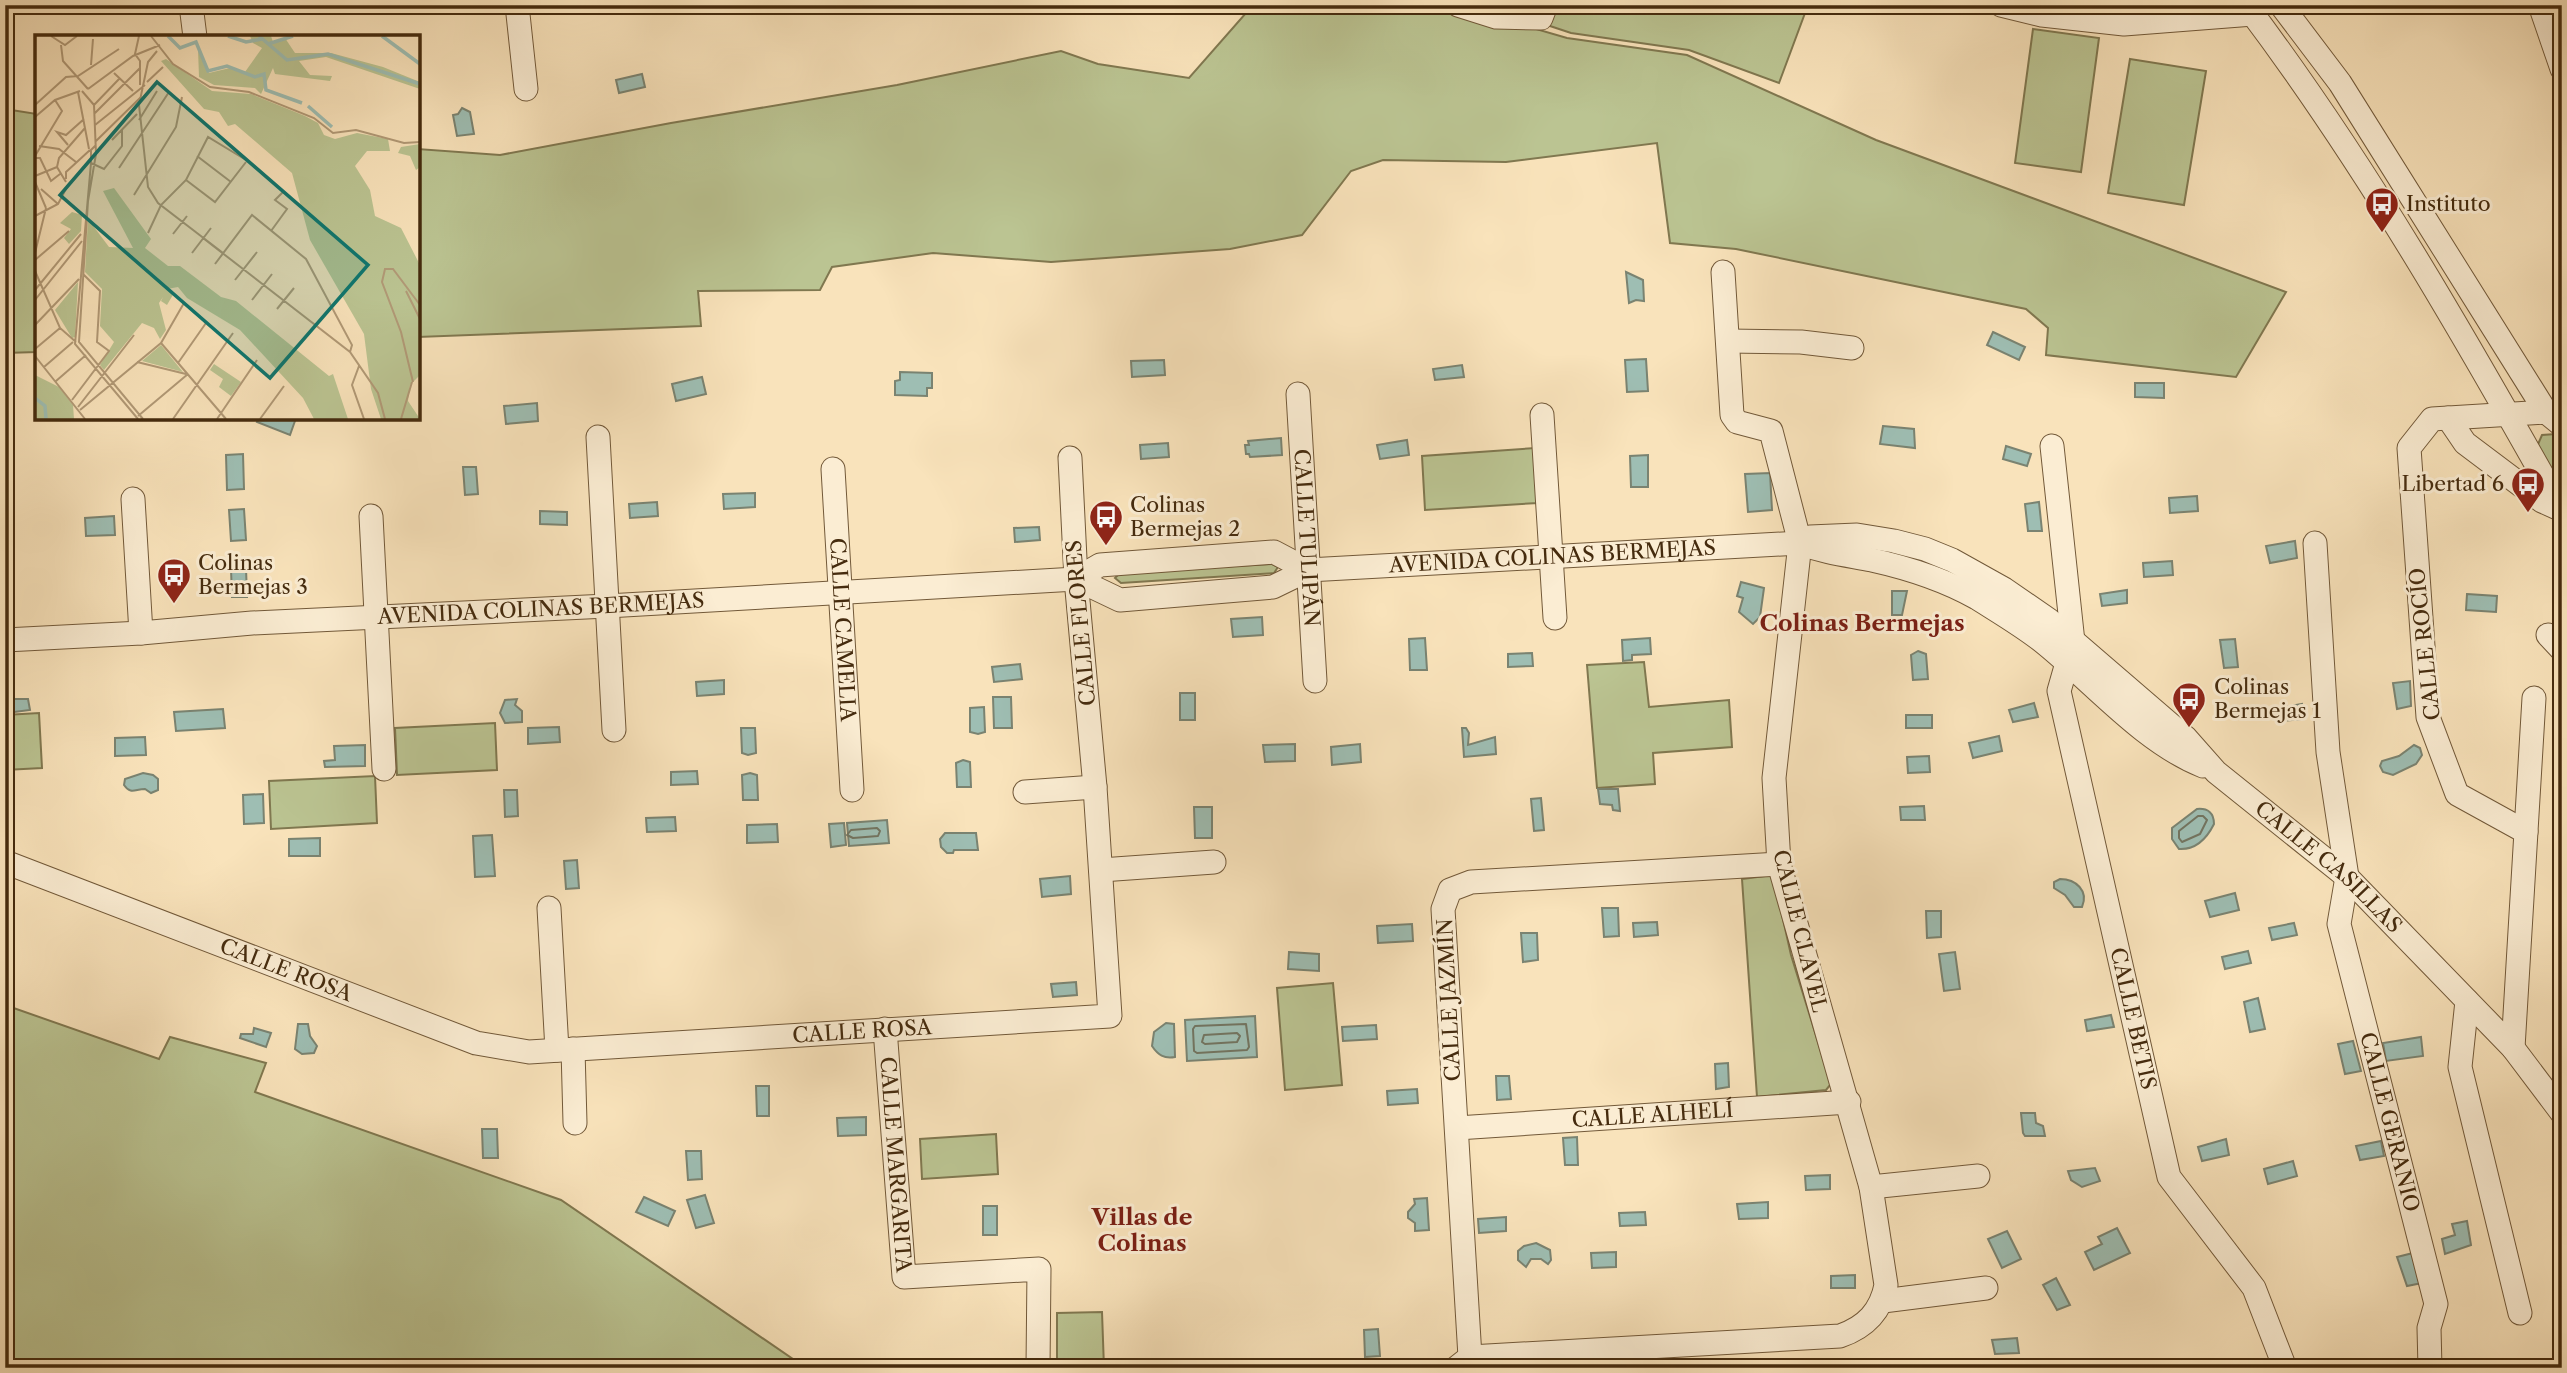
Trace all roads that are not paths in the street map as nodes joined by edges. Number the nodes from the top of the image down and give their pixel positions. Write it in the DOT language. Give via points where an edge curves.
graph roads {
  1 [pos="191,5"];
  2 [pos="517,5"];
  3 [pos="1458,5"];
  4 [pos="1546,5"];
  5 [pos="2001,5"];
  6 [pos="2281,5"];
  7 [pos="2540,5"];
  8 [pos="2249,10"];
  9 [pos="195,35"];
  10 [pos="2562,69"];
  11 [pos="526,89"];
  12 [pos="1723,272"];
  13 [pos="1728,341"];
  14 [pos="1852,348"];
  15 [pos="1298,394"];
  16 [pos="2509,413"];
  17 [pos="1542,415"];
  18 [pos="2557,418"];
  19 [pos="2440,419"];
  20 [pos="598,437"];
  21 [pos="2052,446"];
  22 [pos="1070,458"];
  23 [pos="832,468"];
  24 [pos="134,499"];
  25 [pos="2562,510"];
  26 [pos="371,516"];
  27 [pos="1800,543"];
  28 [pos="2315,543"];
  29 [pos="1551,555"];
  30 [pos="1308,570"];
  31 [pos="1076,579"];
  32 [pos="840,593"];
  33 [pos="607,606"];
  34 [pos="376,616"];
  35 [pos="1555,618"];
  36 [pos="141,633"];
  37 [pos="5,640"];
  38 [pos="2070,653"];
  39 [pos="1315,681"];
  40 [pos="2534,698"];
  41 [pos="614,730"];
  42 [pos="384,769"];
  43 [pos="1096,787"];
  44 [pos="852,790"];
  45 [pos="1025,792"];
  46 [pos="2526,832"];
  47 [pos="5,862"];
  48 [pos="1214,862"];
  49 [pos="1779,864"];
  50 [pos="1101,870"];
  51 [pos="2347,877"];
  52 [pos="549,908"];
  53 [pos="2467,1001"];
  54 [pos="1110,1016"];
  55 [pos="885,1029"];
  56 [pos="2513,1048"];
  57 [pos="565,1049"];
  58 [pos="1849,1102"];
  59 [pos="2562,1113"];
  60 [pos="575,1123"];
  61 [pos="1457,1128"];
  62 [pos="1978,1176"];
  63 [pos="1871,1187"];
  64 [pos="1986,1288"];
  65 [pos="1883,1300"];
  66 [pos="2520,1313"];
  67 [pos="1463,1362"];
  68 [pos="1038,1368"];
  69 [pos="2285,1368"];
  70 [pos="2430,1368"];
  1 -- 9 [label="street"];
  2 -- 11 [label="street"];
  3 -- 4 [label="street" via="1496,17 1541,19"];
  5 -- 8 [label="street" via="2042,15 2124,24"];
  6 -- 18 [label="street" via="2340,83"];
  7 -- 10 [label="street"];
  8 -- 16 [label="street" via="2333,124"];
  12 -- 13 [label="street"];
  13 -- 14 [label="street"];
  13 -- 27 [label="street" via="1731,415 1737,422 1771,431"];
  15 -- 30 [label="street, CALLE TULIPÁN"];
  16 -- 18 [label="street"];
  16 -- 19 [label="street"];
  16 -- 25 [label="street"];
  17 -- 29 [label="street"];
  19 -- 25 [label="street" via="2542,501"];
  19 -- 46 [label="street, CALLE ROCÍO" via="2409,448 2428,716 2458,793"];
  20 -- 33 [label="street"];
  21 -- 38 [label="street, CALLE BETIS"];
  22 -- 31 [label="street, CALLE FLORES"];
  23 -- 32 [label="street, CALLE CAMELIA"];
  24 -- 36 [label="street"];
  26 -- 34 [label="street"];
  27 -- 29 [label="street, AVENIDA COLINAS BERMEJAS"];
  27 -- 38 [label="street, AVENIDA COLINAS BERMEJAS" via="1941,581"];
  27 -- 49 [label="street, CALLE CLAVEL" via="1774,778"];
  28 -- 51 [label="street, CALLE GERANIO" via="2328,752"];
  29 -- 30 [label="street, AVENIDA COLINAS BERMEJAS"];
  29 -- 35 [label="street"];
  30 -- 31 [label="street, AVENIDA COLINAS BERMEJAS" via="1274,552 1100,565"];
  30 -- 31 [label="street, AVENIDA COLINAS BERMEJAS" via="1273,587 1120,600"];
  30 -- 39 [label="street, CALLE TULIPÁN"];
  31 -- 32 [label="street, AVENIDA COLINAS BERMEJAS"];
  31 -- 43 [label="street, CALLE FLORES"];
  32 -- 33 [label="street, AVENIDA COLINAS BERMEJAS"];
  32 -- 44 [label="street, CALLE CAMELIA"];
  33 -- 34 [label="street, AVENIDA COLINAS BERMEJAS"];
  33 -- 41 [label="street"];
  34 -- 36 [label="street, AVENIDA COLINAS BERMEJAS"];
  34 -- 42 [label="street"];
  36 -- 37 [label="street, AVENIDA COLINAS BERMEJAS"];
  38 -- 51 [label="street, CALLE CASILLAS" via="2186,738 2216,772"];
  38 -- 69 [label="street, CALLE BETIS" via="2059,691 2169,1177 2254,1288"];
  40 -- 46 [label="street"];
  43 -- 45 [label="street"];
  43 -- 50 [label="street, CALLE FLORES"];
  46 -- 56 [label="street"];
  47 -- 57 [label="street, CALLE ROSA" via="476,1043 529,1052"];
  48 -- 50 [label="street"];
  49 -- 58 [label="street, CALLE CLAVEL"];
  49 -- 61 [label="street, CALLE JAZMÍN" via="1471,882 1450,890 1443,909"];
  50 -- 54 [label="street, CALLE FLORES"];
  51 -- 53 [label="street, CALLE CASILLAS"];
  51 -- 70 [label="street, CALLE GERANIO" via="2339,924 2436,1304 2429,1328"];
  52 -- 57 [label="street"];
  53 -- 56 [label="street, CALLE CASILLAS"];
  53 -- 66 [label="street" via="2460,1066"];
  54 -- 55 [label="street, CALLE ROSA"];
  55 -- 57 [label="street, CALLE ROSA"];
  55 -- 68 [label="street, CALLE MARGARITA" via="904,1277 1039,1269"];
  56 -- 59 [label="street, CALLE CASILLAS"];
  57 -- 60 [label="street"];
  58 -- 61 [label="street, CALLE ALHELÍ"];
  58 -- 63 [label="street, CALLE CLAVEL"];
  61 -- 67 [label="street, CALLE JAZMÍN"];
  62 -- 63 [label="street"];
  63 -- 65 [label="street, CALLE CLAVEL" via="1886,1285"];
  64 -- 65 [label="street"];
  65 -- 67 [label="street" via="1856,1330 1840,1336"];
}
